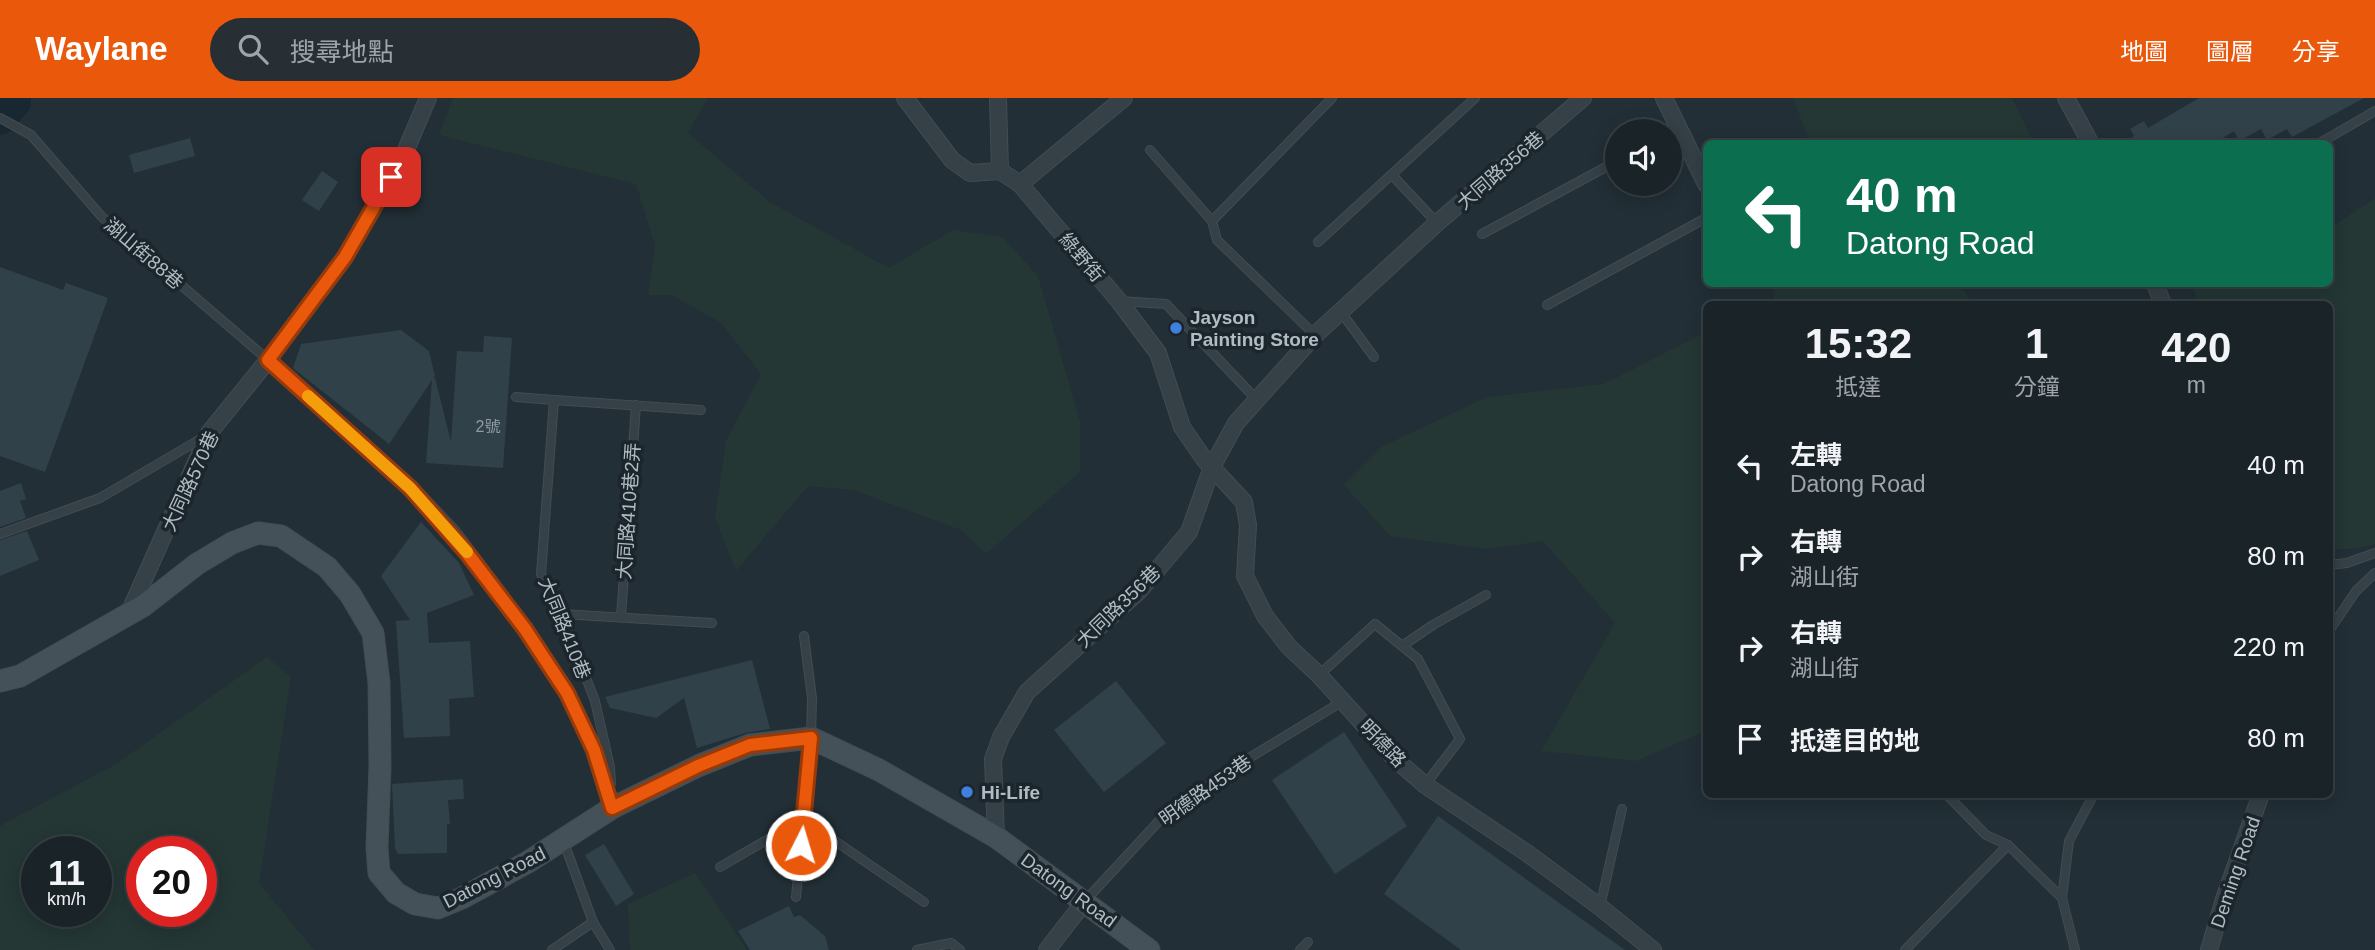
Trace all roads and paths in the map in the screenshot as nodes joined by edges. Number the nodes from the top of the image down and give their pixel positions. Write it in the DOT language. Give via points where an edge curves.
graph roads {
  1 [pos="428,98"];
  2 [pos="905,98"];
  3 [pos="998,98"];
  4 [pos="1124,98"];
  5 [pos="1332,98"];
  6 [pos="1475,98"];
  7 [pos="1583,98"];
  8 [pos="1664,98"];
  9 [pos="2066,98"];
  10 [pos="2375,111"];
  11 [pos="0,118"];
  12 [pos="1671,119"];
  13 [pos="2089,140"];
  14 [pos="2325,140"];
  15 [pos="1682,144"];
  16 [pos="1150,150"];
  17 [pos="1605,167"];
  18 [pos="1000,171"];
  19 [pos="1392,175"];
  20 [pos="1703,179"];
  21 [pos="1020,184"];
  22 [pos="1703,220"];
  23 [pos="1212,221"];
  24 [pos="1437,223"];
  25 [pos="1482,234"];
  26 [pos="1318,243"];
  27 [pos="1119,302"];
  28 [pos="1547,305"];
  29 [pos="1341,312"];
  30 [pos="1315,335"];
  31 [pos="1374,357"];
  32 [pos="268,360"];
  33 [pos="516,397"];
  34 [pos="554,400"];
  35 [pos="1256,400"];
  36 [pos="636,405"];
  37 [pos="701,410"];
  38 [pos="209,433"];
  39 [pos="1212,467"];
  40 [pos="0,534"];
  41 [pos="2375,553"];
  42 [pos="2333,565"];
  43 [pos="2375,573"];
  44 [pos="1486,595"];
  45 [pos="129,613"];
  46 [pos="561,614"];
  47 [pos="621,617"];
  48 [pos="712,623"];
  49 [pos="2333,625"];
  50 [pos="804,636"];
  51 [pos="1402,646"];
  52 [pos="1319,675"];
  53 [pos="0,681"];
  54 [pos="1343,701"];
  55 [pos="811,738"];
  56 [pos="1425,785"];
  57 [pos="1949,798"];
  58 [pos="2092,798"];
  59 [pos="2260,798"];
  60 [pos="612,808"];
  61 [pos="1622,809"];
  62 [pos="803,819"];
  63 [pos="996,837"];
  64 [pos="563,840"];
  65 [pos="2008,845"];
  66 [pos="720,867"];
  67 [pos="796,897"];
  68 [pos="2062,898"];
  69 [pos="1085,901"];
  70 [pos="924,902"];
  71 [pos="1600,907"];
  72 [pos="593,922"];
  73 [pos="1308,942"];
  74 [pos="552,950"];
  75 [pos="610,950"];
  76 [pos="916,950"];
  77 [pos="960,950"];
  78 [pos="1047,950"];
  79 [pos="1149,950"];
  80 [pos="1300,950"];
  81 [pos="1653,950"];
  82 [pos="1905,950"];
  83 [pos="2075,950"];
  84 [pos="2209,950"];
  1 -- 32 [label="street, 大同路570巷" via="403,156 345,257"];
  2 -- 18 [label="street" via="952,160 970,173"];
  3 -- 18 [label="street"];
  4 -- 21 [label="street"];
  5 -- 23 [label="lane"];
  6 -- 19 [label="lane"];
  7 -- 24 [label="street, 大同路356巷"];
  8 -- 12 [label="street"];
  9 -- 13 [label="street"];
  10 -- 14 [label="lane"];
  11 -- 32 [label="lane, 湖山街88巷" via="31,135 102,217"];
  15 -- 20 [label="street"];
  16 -- 23 [label="lane"];
  17 -- 25 [label="lane"];
  18 -- 21 [label="street, 綠野街"];
  19 -- 24 [label="lane"];
  19 -- 26 [label="lane"];
  21 -- 27 [label="street, 綠野街"];
  22 -- 28 [label="lane"];
  23 -- 30 [label="lane" via="1217,240"];
  24 -- 29 [label="street, 大同路356巷"];
  27 -- 35 [label="lane" via="1166,304"];
  27 -- 39 [label="street, 綠野街" via="1158,353 1182,427"];
  29 -- 30 [label="street, 大同路356巷"];
  29 -- 31 [label="lane"];
  30 -- 35 [label="street, 大同路356巷"];
  32 -- 38 [label="street, 大同路570巷"];
  32 -- 60 [label="street" via="410,488 453,534 567,693 594,750"];
  33 -- 34 [label="lane"];
  34 -- 36 [label="lane"];
  34 -- 46 [label="lane, 大同路410巷" via="541,574"];
  35 -- 39 [label="street, 大同路356巷" via="1236,424"];
  36 -- 37 [label="lane"];
  36 -- 47 [label="lane, 大同路410巷2弄"];
  38 -- 40 [label="lane" via="100,498"];
  38 -- 45 [label="street, 大同路570巷"];
  39 -- 52 [label="street, 明德路" via="1244,502 1248,525 1245,576 1265,616"];
  39 -- 63 [label="street, 大同路356巷" via="1189,532 1140,590 1020,703 993,759"];
  41 -- 42 [label="lane"];
  43 -- 49 [label="lane"];
  44 -- 51 [label="lane"];
  45 -- 53 [label="street, Datong Road" via="20,676"];
  45 -- 64 [label="street, Datong Road" via="232,543 258,533 281,536 327,567 373,633 379,683 379,873 396,893 415,904 438,908"];
  46 -- 47 [label="lane"];
  46 -- 60 [label="lane, 大同路410巷" via="595,701 610,767"];
  47 -- 48 [label="lane"];
  50 -- 55 [label="lane" via="812,698"];
  51 -- 52 [label="lane" via="1375,624"];
  51 -- 56 [label="lane" via="1418,659 1460,738"];
  52 -- 54 [label="street, 明德路"];
  54 -- 56 [label="street, 明德路"];
  54 -- 69 [label="lane, 明德路453巷" via="1223,774 1158,822"];
  55 -- 60 [label="street, Datong Road" via="750,745"];
  55 -- 62 [label="lane"];
  55 -- 63 [label="street, Datong Road" via="880,769"];
  56 -- 71 [label="street, 明德路"];
  57 -- 65 [label="lane" via="1986,835"];
  58 -- 68 [label="lane" via="2070,841"];
  59 -- 84 [label="street, Deming Road"];
  60 -- 64 [label="street, Datong Road"];
  61 -- 71 [label="lane"];
  62 -- 66 [label="lane"];
  62 -- 67 [label="lane"];
  62 -- 70 [label="lane"];
  63 -- 69 [label="street, Datong Road"];
  64 -- 72 [label="lane"];
  65 -- 68 [label="lane"];
  65 -- 82 [label="lane"];
  68 -- 83 [label="lane"];
  69 -- 78 [label="street"];
  69 -- 79 [label="street, Datong Road"];
  71 -- 81 [label="street, 明德路"];
  72 -- 74 [label="lane"];
  72 -- 75 [label="lane"];
  73 -- 80 [label="lane"];
  76 -- 77 [label="lane" via="951,943"];
}
